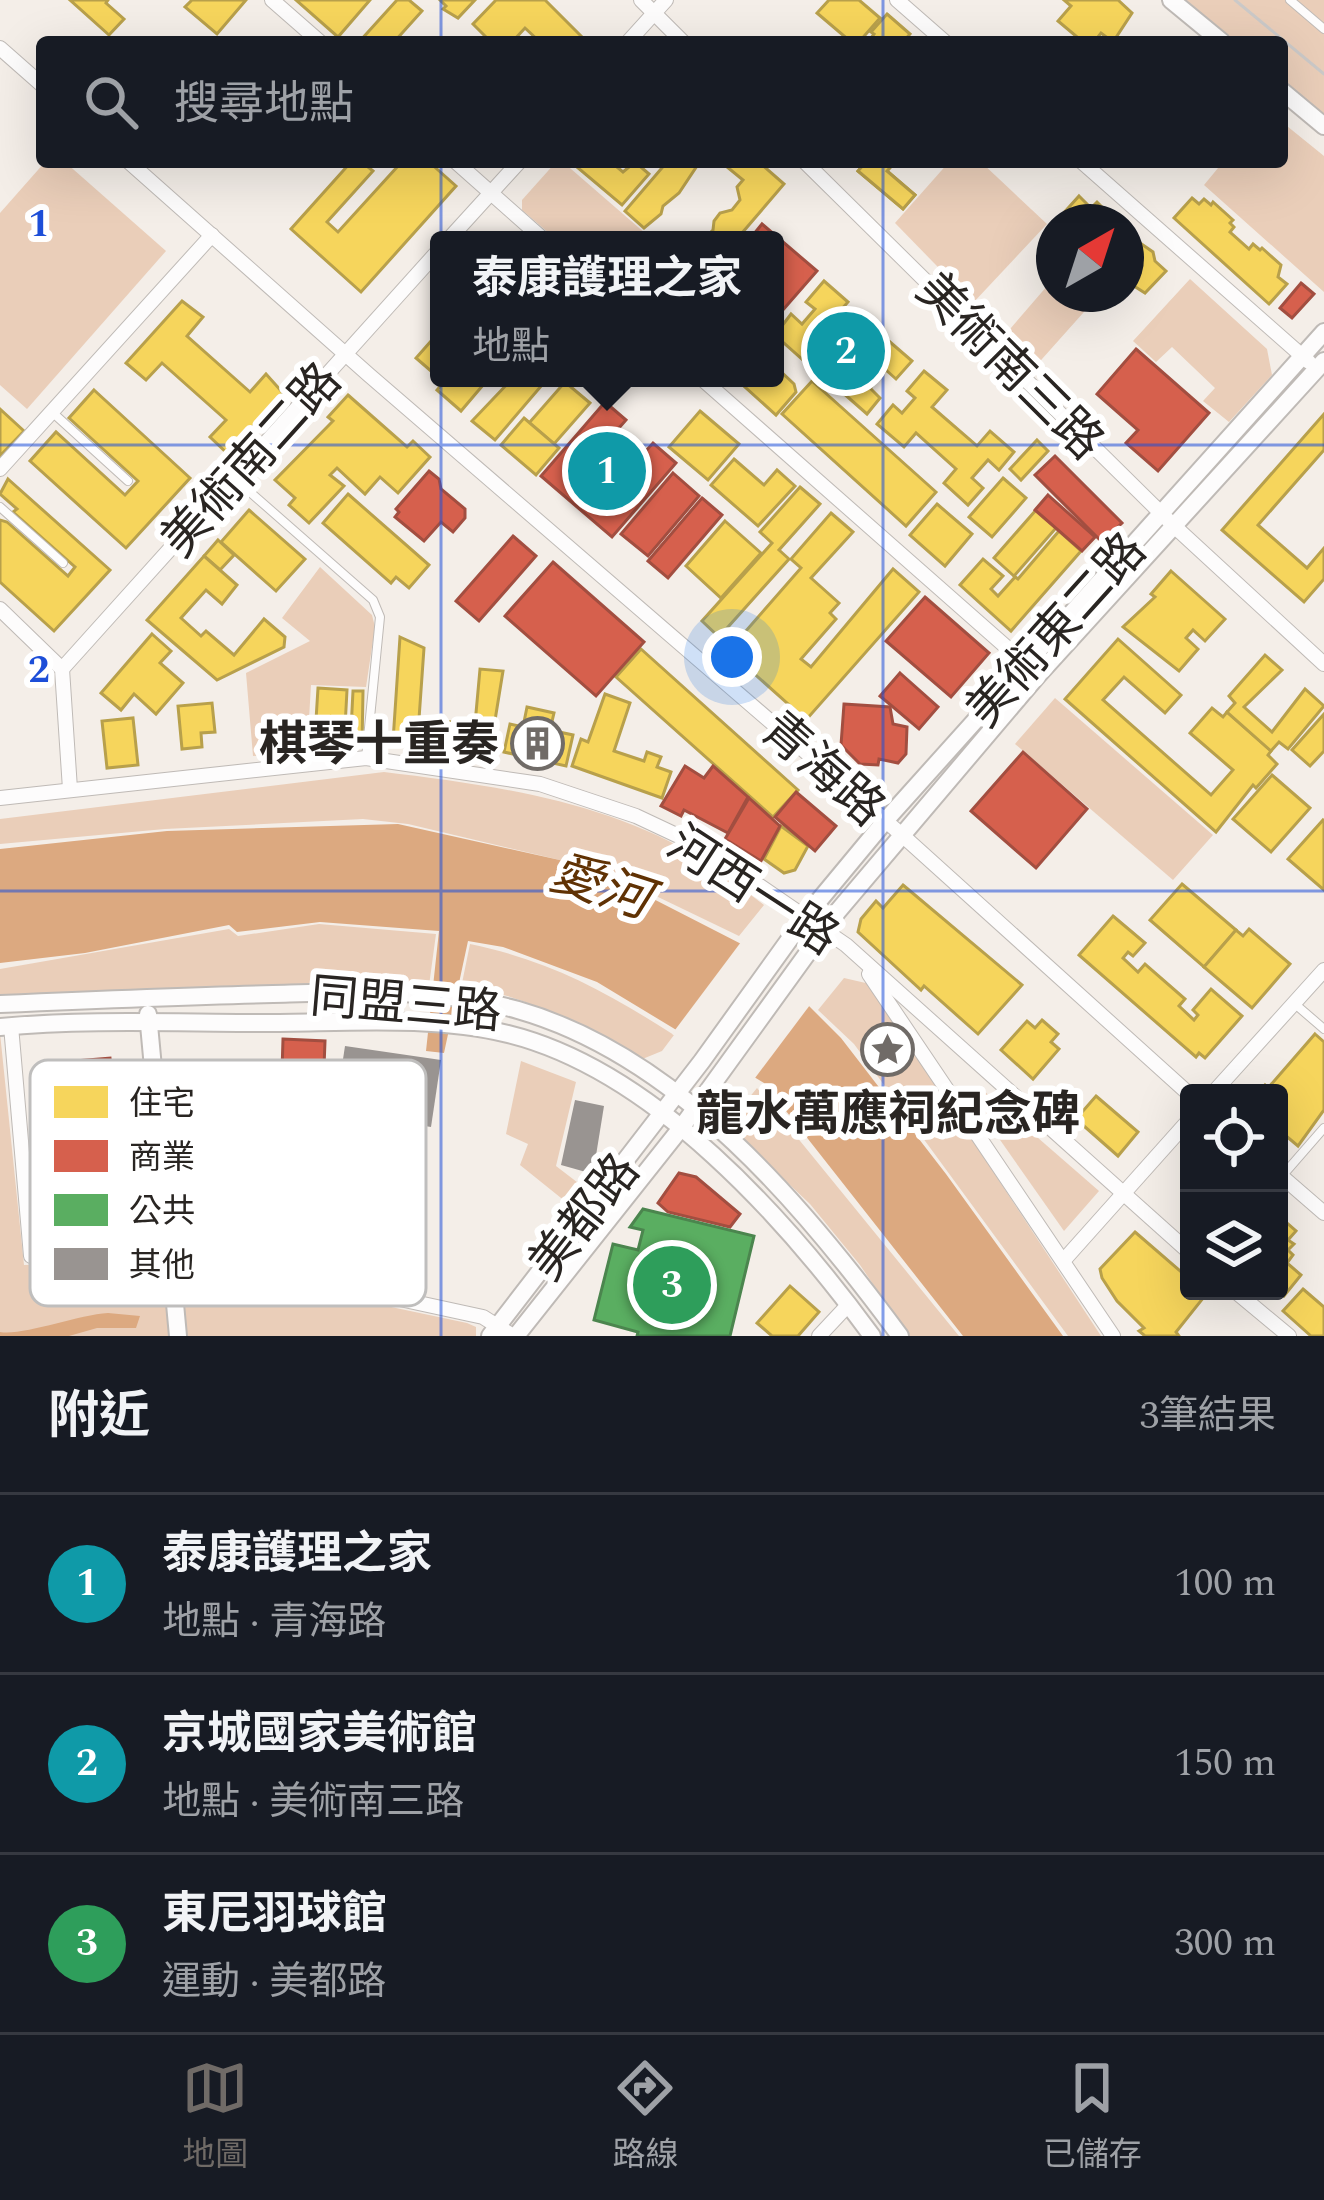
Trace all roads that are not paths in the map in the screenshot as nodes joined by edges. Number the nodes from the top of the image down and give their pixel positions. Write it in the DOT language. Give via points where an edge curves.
graph roads {
  1 [pos="272,0"];
  2 [pos="640,0"];
  3 [pos="666,0"];
  4 [pos="897,0"];
  5 [pos="1171,0"];
  6 [pos="1290,0"];
  7 [pos="654,14"];
  8 [pos="1324,29"];
  9 [pos="313,36"];
  10 [pos="634,36"];
  11 [pos="677,36"];
  12 [pos="938,36"];
  13 [pos="1215,36"];
  14 [pos="0,48"];
  15 [pos="36,80"];
  16 [pos="1288,96"];
  17 [pos="1324,126"];
  18 [pos="136,168"];
  19 [pos="463,168"];
  20 [pos="514,168"];
  21 [pos="811,168"];
  22 [pos="1089,168"];
  23 [pos="491,193"];
  24 [pos="456,231"];
  25 [pos="534,231"];
  26 [pos="212,235"];
  27 [pos="430,260"];
  28 [pos="1324,332"];
  29 [pos="345,354"];
  30 [pos="1302,356"];
  31 [pos="1320,365"];
  32 [pos="711,387"];
  33 [pos="51,411"];
  34 [pos="0,469"];
  35 [pos="233,477"];
  36 [pos="128,481"];
  37 [pos="0,507"];
  38 [pos="1166,518"];
  39 [pos="63,562"];
  40 [pos="0,609"];
  41 [pos="1324,664"];
  42 [pos="62,669"];
  43 [pos="1031,669"];
  44 [pos="366,758"];
  45 [pos="70,789"];
  46 [pos="0,798"];
  47 [pos="885,821"];
  48 [pos="902,835"];
  49 [pos="807,915"];
  50 [pos="824,928"];
  51 [pos="856,955"];
  52 [pos="1324,970"];
  53 [pos="148,997"];
  54 [pos="1294,1003"];
  55 [pos="0,1004"];
  56 [pos="148,1024"];
  57 [pos="5,1027"];
  58 [pos="1324,1029"];
  59 [pos="584,1037"];
  60 [pos="151,1060"];
  61 [pos="575,1060"];
  62 [pos="1221,1084"];
  63 [pos="1180,1086"];
  64 [pos="675,1095"];
  65 [pos="694,1110"];
  66 [pos="662,1114"];
  67 [pos="681,1128"];
  68 [pos="1324,1128"];
  69 [pos="1180,1130"];
  70 [pos="1288,1166"];
  71 [pos="1288,1182"];
  72 [pos="1123,1194"];
  73 [pos="1324,1214"];
  74 [pos="1180,1244"];
  75 [pos="30,1247"];
  76 [pos="1064,1260"];
  77 [pos="1246,1300"];
  78 [pos="849,1304"];
  79 [pos="426,1305"];
  80 [pos="175,1306"];
  81 [pos="504,1333"];
  82 [pos="178,1336"];
  83 [pos="820,1336"];
  84 [pos="872,1336"];
  85 [pos="900,1336"];
  86 [pos="1113,1336"];
  87 [pos="1288,1336"];
  1 -- 9 [label="street"];
  2 -- 7 [label="street"];
  3 -- 7 [label="street"];
  4 -- 12 [label="street"];
  5 -- 13 [label="street"];
  6 -- 8 [label="lane"];
  7 -- 10 [label="street"];
  7 -- 11 [label="street"];
  14 -- 15 [label="street"];
  16 -- 17 [label="street"];
  18 -- 26 [label="street, 青海路"];
  19 -- 23 [label="street"];
  20 -- 23 [label="street"];
  21 -- 38 [label="street, 美術南三路"];
  22 -- 30 [label="street"];
  23 -- 24 [label="street"];
  23 -- 25 [label="street"];
  26 -- 29 [label="street, 青海路"];
  26 -- 33 [label="street"];
  27 -- 29 [label="street, 美術南二路"];
  28 -- 30 [label="street, 美術東二路"];
  29 -- 35 [label="street, 美術南二路"];
  29 -- 47 [label="street, 青海路"];
  30 -- 31 [label="street"];
  30 -- 38 [label="street, 美術東二路"];
  31 -- 38 [label="street, 美術東二路"];
  32 -- 43 [label="street"];
  33 -- 34 [label="street"];
  33 -- 36 [label="lane"];
  35 -- 42 [label="street, 美術南二路"];
  35 -- 44 [label="lane" via="373,600 380,617"];
  37 -- 39 [label="lane"];
  38 -- 41 [label="street, 美術南三路"];
  38 -- 43 [label="street, 美術東二路"];
  40 -- 42 [label="street"];
  42 -- 45 [label="street"];
  43 -- 47 [label="street, 美術東二路"];
  43 -- 48 [label="street, 美術東二路"];
  44 -- 45 [label="street, 河西一路"];
  44 -- 49 [label="street, 河西一路" via="540,784 636,816"];
  45 -- 46 [label="street, 河西一路"];
  47 -- 48 [label="street, 青海路"];
  47 -- 49 [label="street, 美術東二路"];
  48 -- 50 [label="street, 美術東二路"];
  48 -- 63 [label="street, 青海路"];
  49 -- 50 [label="street, 河西一路"];
  49 -- 64 [label="street, 美術東二路"];
  50 -- 51 [label="street, 河西一路"];
  50 -- 65 [label="street, 美術東二路"];
  51 -- 72 [label="street, 河西一路"];
  51 -- 76 [label="street"];
  52 -- 54 [label="street"];
  53 -- 55 [label="street, 同盟三路"];
  53 -- 56 [label="street"];
  53 -- 59 [label="street, 同盟三路" via="444,997 515,1009"];
  54 -- 58 [label="lane"];
  54 -- 62 [label="street"];
  56 -- 57 [label="street, 同盟三路"];
  56 -- 60 [label="street"];
  56 -- 61 [label="street, 同盟三路" via="477,1028"];
  57 -- 75 [label="street"];
  59 -- 61 [label="street"];
  59 -- 64 [label="street, 同盟三路"];
  61 -- 66 [label="street, 同盟三路"];
  64 -- 65 [label="street, 同盟三路"];
  64 -- 66 [label="street, 美都路"];
  65 -- 67 [label="street, 美都路"];
  65 -- 85 [label="street, 同盟三路" via="789,1196"];
  66 -- 67 [label="street, 同盟三路"];
  66 -- 81 [label="street, 美都路"];
  67 -- 78 [label="street, 同盟三路" via="780,1220"];
  67 -- 81 [label="street, 美都路"];
  68 -- 70 [label="lane"];
  69 -- 72 [label="street"];
  71 -- 73 [label="street"];
  72 -- 74 [label="street, 河西一路"];
  72 -- 76 [label="street"];
  76 -- 86 [label="street"];
  77 -- 87 [label="street"];
  78 -- 83 [label="street"];
  78 -- 84 [label="street, 同盟三路"];
  79 -- 81 [label="street" via="483,1317"];
  80 -- 82 [label="street"];
}
